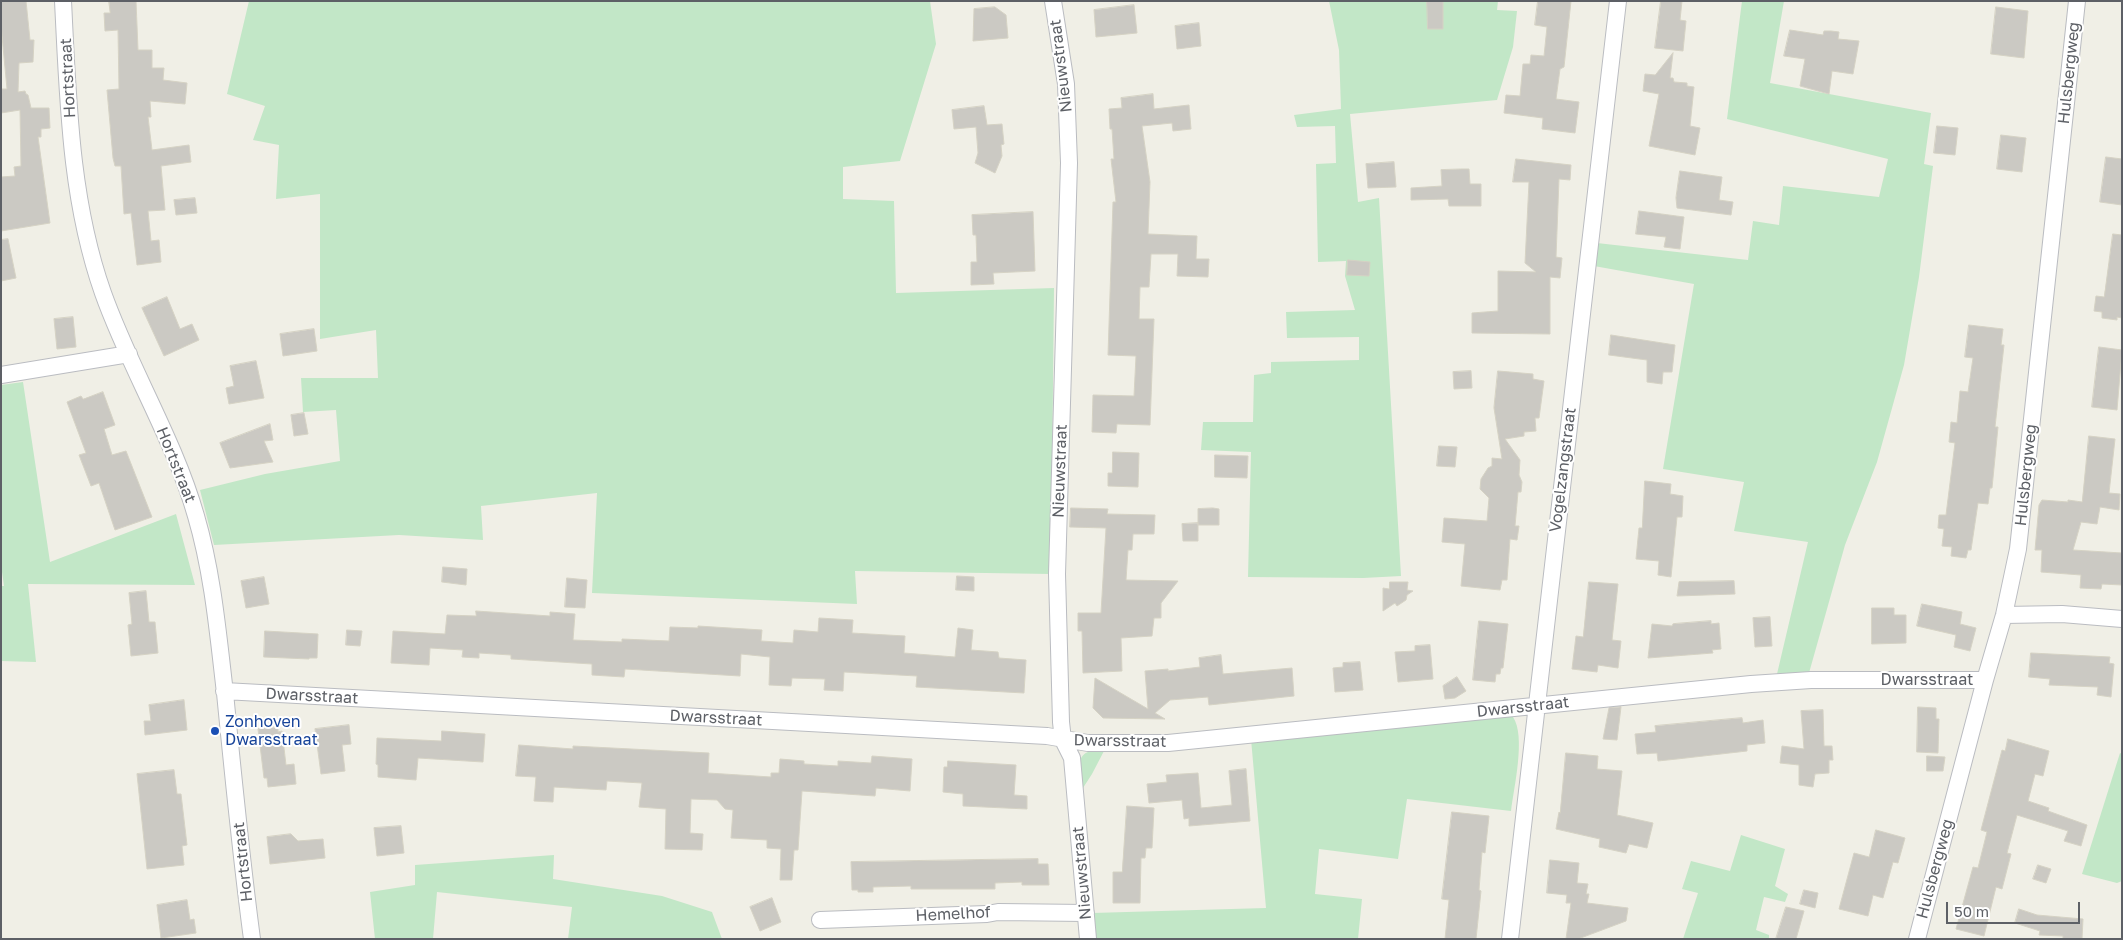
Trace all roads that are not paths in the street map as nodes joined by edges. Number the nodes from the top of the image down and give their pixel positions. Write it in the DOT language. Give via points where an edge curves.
graph roads {
  1 [pos="64,1"];
  2 [pos="1053,1"];
  3 [pos="1618,1"];
  4 [pos="2077,1"];
  5 [pos="129,354"];
  6 [pos="1,375"];
  7 [pos="2004,615"];
  8 [pos="2122,619"];
  9 [pos="1985,680"];
  10 [pos="224,691"];
  11 [pos="1536,706"];
  12 [pos="1063,740"];
  13 [pos="1086,913"];
  14 [pos="820,920"];
  15 [pos="252,939"];
  16 [pos="1088,939"];
  17 [pos="1510,939"];
  18 [pos="1917,939"];
  1 -- 5 [label="street, Hortstraat" via="72,151 79,201 103,292"];
  2 -- 12 [label="street, Nieuwstraat" via="1066,84 1069,162 1057,574"];
  3 -- 11 [label="street, Vogelzangstraat"];
  4 -- 7 [label="street, Hulsbergweg" via="2018,549"];
  5 -- 6 [label="street"];
  5 -- 10 [label="street, Hortstraat" via="182,476 196,517 215,601"];
  7 -- 8 [label="street" via="2062,614"];
  7 -- 9 [label="street, Hulsbergweg"];
  9 -- 11 [label="street, Dwarsstraat" via="1811,680"];
  9 -- 18 [label="street, Hulsbergweg"];
  10 -- 12 [label="street, Dwarsstraat" via="1048,736"];
  10 -- 15 [label="street, Hortstraat"];
  11 -- 12 [label="street, Dwarsstraat" via="1168,743"];
  11 -- 17 [label="street, Vogelzangstraat"];
  12 -- 13 [label="street, Nieuwstraat" via="1072,758"];
  13 -- 14 [label="street, Hemelhof" via="998,912"];
  13 -- 16 [label="street, Nieuwstraat"];
}
